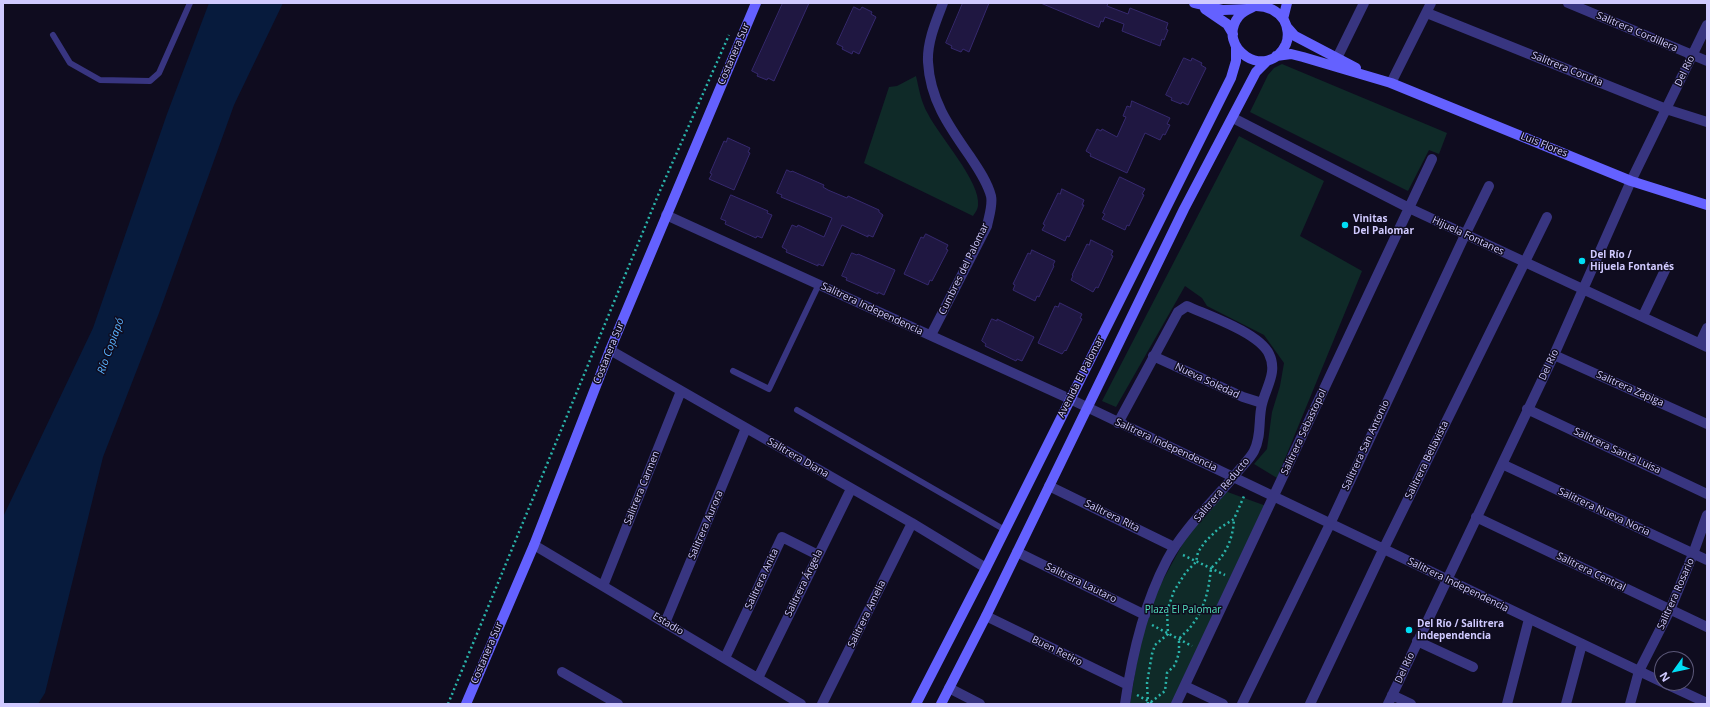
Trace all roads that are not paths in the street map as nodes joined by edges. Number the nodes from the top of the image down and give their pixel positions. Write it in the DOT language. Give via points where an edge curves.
graph roads {
  1 [pos="190,3"];
  2 [pos="756,3"];
  3 [pos="943,3"];
  4 [pos="1194,3"];
  5 [pos="1287,3"];
  6 [pos="1364,3"];
  7 [pos="1432,3"];
  8 [pos="1568,3"];
  9 [pos="1254,6"];
  10 [pos="1427,13"];
  11 [pos="1285,23"];
  12 [pos="1707,25"];
  13 [pos="1233,34"];
  14 [pos="53,35"];
  15 [pos="1236,47"];
  16 [pos="1692,55"];
  17 [pos="1272,58"];
  18 [pos="1336,58"];
  19 [pos="1707,61"];
  20 [pos="1387,82"];
  21 [pos="1666,109"];
  22 [pos="1233,118"];
  23 [pos="1707,122"];
  24 [pos="1432,159"];
  25 [pos="1631,181"];
  26 [pos="1489,186"];
  27 [pos="1707,205"];
  28 [pos="1409,208"];
  29 [pos="666,215"];
  30 [pos="1547,217"];
  31 [pos="1464,235"];
  32 [pos="1525,262"];
  33 [pos="1667,266"];
  34 [pos="819,284"];
  35 [pos="1584,288"];
  36 [pos="1643,316"];
  37 [pos="1707,328"];
  38 [pos="931,336"];
  39 [pos="1704,345"];
  40 [pos="610,350"];
  41 [pos="1554,355"];
  42 [pos="1153,356"];
  43 [pos="733,371"];
  44 [pos="681,390"];
  45 [pos="1070,399"];
  46 [pos="1262,403"];
  47 [pos="1087,408"];
  48 [pos="1528,409"];
  49 [pos="798,410"];
  50 [pos="1118,423"];
  51 [pos="1707,424"];
  52 [pos="746,428"];
  53 [pos="1502,464"];
  54 [pos="1233,477"];
  55 [pos="1049,486"];
  56 [pos="851,489"];
  57 [pos="1707,494"];
  58 [pos="1274,497"];
  59 [pos="1707,515"];
  60 [pos="1476,516"];
  61 [pos="912,523"];
  62 [pos="1330,524"];
  63 [pos="1005,530"];
  64 [pos="534,544"];
  65 [pos="1174,548"];
  66 [pos="1383,550"];
  67 [pos="1017,552"];
  68 [pos="1693,554"];
  69 [pos="818,555"];
  70 [pos="1707,560"];
  71 [pos="986,568"];
  72 [pos="1446,580"];
  73 [pos="603,586"];
  74 [pos="1670,610"];
  75 [pos="986,616"];
  76 [pos="1144,618"];
  77 [pos="1529,619"];
  78 [pos="665,623"];
  79 [pos="1707,626"];
  80 [pos="1417,641"];
  81 [pos="1582,644"];
  82 [pos="725,658"];
  83 [pos="1473,667"];
  84 [pos="1639,671"];
  85 [pos="562,672"];
  86 [pos="758,678"];
  87 [pos="1654,678"];
  88 [pos="1185,686"];
  89 [pos="949,688"];
  90 [pos="1127,688"];
  91 [pos="1678,691"];
  92 [pos="1390,699"];
  93 [pos="1694,701"];
  94 [pos="466,704"];
  95 [pos="618,704"];
  96 [pos="801,704"];
  97 [pos="822,704"];
  98 [pos="916,704"];
  99 [pos="941,704"];
  100 [pos="980,704"];
  101 [pos="1125,704"];
  102 [pos="1176,704"];
  103 [pos="1223,704"];
  104 [pos="1242,704"];
  105 [pos="1310,704"];
  106 [pos="1411,704"];
  107 [pos="1507,704"];
  108 [pos="1566,704"];
  109 [pos="1630,704"];
  110 [pos="1707,704"];
  1 -- 14 [label="lane" via="159,73 150,81 100,80 70,63"];
  2 -- 29 [label="street, Costanera Sur"];
  3 -- 38 [label="street, Cumbres del Palomar" via="933,30 928,60 931,84 941,113 980,172 991,196 991,209 987,226"];
  4 -- 9 [label="street" via="1223,10"];
  4 -- 13 [label="street" via="1220,18"];
  5 -- 11 [label="street"];
  6 -- 18 [label="street"];
  7 -- 10 [label="street"];
  8 -- 16 [label="street, Salitrera Cordillera"];
  9 -- 11 [label="street" via="1273,9"];
  9 -- 13 [label="street" via="1240,14"];
  10 -- 20 [label="street"];
  10 -- 21 [label="street, Salitrera Coruña"];
  11 -- 17 [label="street" via="1287,42 1283,50"];
  11 -- 18 [label="street, Luis Flores" via="1295,36"];
  12 -- 16 [label="street, Del Río"];
  13 -- 15 [label="street"];
  15 -- 17 [label="street" via="1249,59 1258,61"];
  15 -- 45 [label="street, Avenida El Palomar" via="1236,61 1231,78"];
  16 -- 19 [label="street, Salitrera Cordillera"];
  16 -- 21 [label="street, Del Río"];
  17 -- 20 [label="street, Luis Flores" via="1292,54"];
  17 -- 22 [label="street, Avenida El Palomar" via="1256,72"];
  18 -- 20 [label="street, Luis Flores"];
  20 -- 25 [label="street, Luis Flores"];
  21 -- 23 [label="street, Salitrera Coruña"];
  21 -- 25 [label="street, Del Río"];
  22 -- 28 [label="street, Hijuela Fontanes"];
  22 -- 47 [label="street, Avenida El Palomar" via="1184,209"];
  24 -- 28 [label="street, Salitrera Sebastopol"];
  25 -- 27 [label="street, Luis Flores"];
  25 -- 35 [label="street, Del Río"];
  26 -- 31 [label="street, Salitrera San Antonio"];
  28 -- 31 [label="street, Hijuela Fontanes"];
  28 -- 58 [label="street, Salitrera Sebastopol"];
  29 -- 34 [label="street, Salitrera Independencia"];
  29 -- 40 [label="street, Costanera Sur"];
  30 -- 32 [label="street, Salitrera Bellavista"];
  31 -- 32 [label="street, Hijuela Fontanes"];
  31 -- 62 [label="street, Salitrera San Antonio"];
  32 -- 35 [label="street, Hijuela Fontanes"];
  32 -- 66 [label="street, Salitrera Bellavista"];
  33 -- 36 [label="street"];
  34 -- 38 [label="street, Salitrera Independencia"];
  34 -- 43 [label="lane" via="769,389"];
  35 -- 36 [label="street, Hijuela Fontanes"];
  35 -- 41 [label="street, Del Río"];
  36 -- 39 [label="street, Hijuela Fontanes"];
  37 -- 39 [label="street"];
  38 -- 45 [label="street, Salitrera Independencia"];
  40 -- 44 [label="street, Salitrera Diana"];
  40 -- 64 [label="street, Costanera Sur"];
  41 -- 48 [label="street, Del Río"];
  41 -- 51 [label="street, Salitrera Zapiga"];
  42 -- 46 [label="street, Nueva Soledad" via="1242,397"];
  42 -- 46 [label="street, Salitrera Reducto" via="1178,312 1187,306 1249,334 1269,354 1272,366 1271,379"];
  42 -- 50 [label="street, Salitrera Reducto"];
  44 -- 52 [label="street, Salitrera Diana"];
  44 -- 73 [label="street, Salitrera Carmen"];
  45 -- 47 [label="street, Salitrera Independencia"];
  45 -- 63 [label="street, Avenida El Palomar"];
  46 -- 54 [label="street, Salitrera Reducto" via="1260,432 1254,452"];
  47 -- 50 [label="street, Salitrera Independencia"];
  47 -- 55 [label="street, Avenida El Palomar"];
  48 -- 53 [label="street, Del Río"];
  48 -- 57 [label="street, Salitrera Santa Luisa"];
  49 -- 63 [label="lane"];
  50 -- 54 [label="street, Salitrera Independencia"];
  52 -- 56 [label="street, Salitrera Diana"];
  52 -- 78 [label="street, Salitrera Aurora"];
  53 -- 60 [label="street, Del Río"];
  53 -- 68 [label="street, Salitrera Nueva Noria"];
  54 -- 58 [label="street, Salitrera Independencia"];
  54 -- 65 [label="street, Salitrera Reducto"];
  55 -- 65 [label="street, Salitrera Rita"];
  55 -- 67 [label="street, Avenida El Palomar"];
  56 -- 61 [label="street, Salitrera Diana"];
  56 -- 69 [label="street, Salitrera Ángela"];
  58 -- 62 [label="street, Salitrera Independencia"];
  58 -- 88 [label="street, Salitrera Sebastopol"];
  59 -- 68 [label="street, Salitrera Rosario"];
  60 -- 72 [label="street, Del Río"];
  60 -- 74 [label="street, Salitrera Central"];
  61 -- 71 [label="street, Salitrera Diana"];
  61 -- 97 [label="street, Salitrera Amelia"];
  62 -- 66 [label="street, Salitrera Independencia"];
  62 -- 104 [label="street, Salitrera San Antonio"];
  63 -- 71 [label="street, Avenida El Palomar"];
  64 -- 73 [label="street, Estadio"];
  64 -- 94 [label="street, Costanera Sur"];
  65 -- 76 [label="street, Salitrera Reducto" via="1149,601"];
  66 -- 72 [label="street, Salitrera Independencia"];
  66 -- 105 [label="street, Salitrera Bellavista"];
  67 -- 75 [label="street, Avenida El Palomar"];
  67 -- 76 [label="street, Salitrera Lautaro"];
  68 -- 70 [label="street, Salitrera Nueva Noria"];
  68 -- 74 [label="street, Salitrera Rosario"];
  69 -- 82 [label="street, Salitrera Anita" via="782,537"];
  69 -- 86 [label="street, Salitrera Ángela"];
  71 -- 98 [label="street, Avenida El Palomar"];
  72 -- 77 [label="street, Salitrera Independencia"];
  72 -- 80 [label="street, Del Río"];
  73 -- 78 [label="street, Estadio"];
  74 -- 79 [label="street, Salitrera Central"];
  74 -- 84 [label="street, Salitrera Rosario"];
  75 -- 89 [label="street, Avenida El Palomar"];
  75 -- 90 [label="street, Buen Retiro"];
  76 -- 90 [label="street, Salitrera Reducto"];
  77 -- 81 [label="street, Salitrera Independencia"];
  77 -- 107 [label="street"];
  78 -- 82 [label="street, Estadio"];
  80 -- 83 [label="street"];
  80 -- 92 [label="street, Del Río"];
  81 -- 84 [label="street, Salitrera Independencia"];
  81 -- 108 [label="street"];
  82 -- 86 [label="street, Estadio"];
  84 -- 87 [label="street, Salitrera Independencia"];
  84 -- 109 [label="street, Salitrera Rosario"];
  85 -- 95 [label="street"];
  86 -- 96 [label="street, Estadio"];
  88 -- 102 [label="street, Salitrera Sebastopol"];
  88 -- 103 [label="street"];
  89 -- 99 [label="street, Avenida El Palomar"];
  89 -- 100 [label="street"];
  90 -- 101 [label="street, Salitrera Reducto"];
  91 -- 93 [label="street, Salitrera Independencia"];
  92 -- 106 [label="street"];
  93 -- 110 [label="street, Salitrera Independencia"];
}
